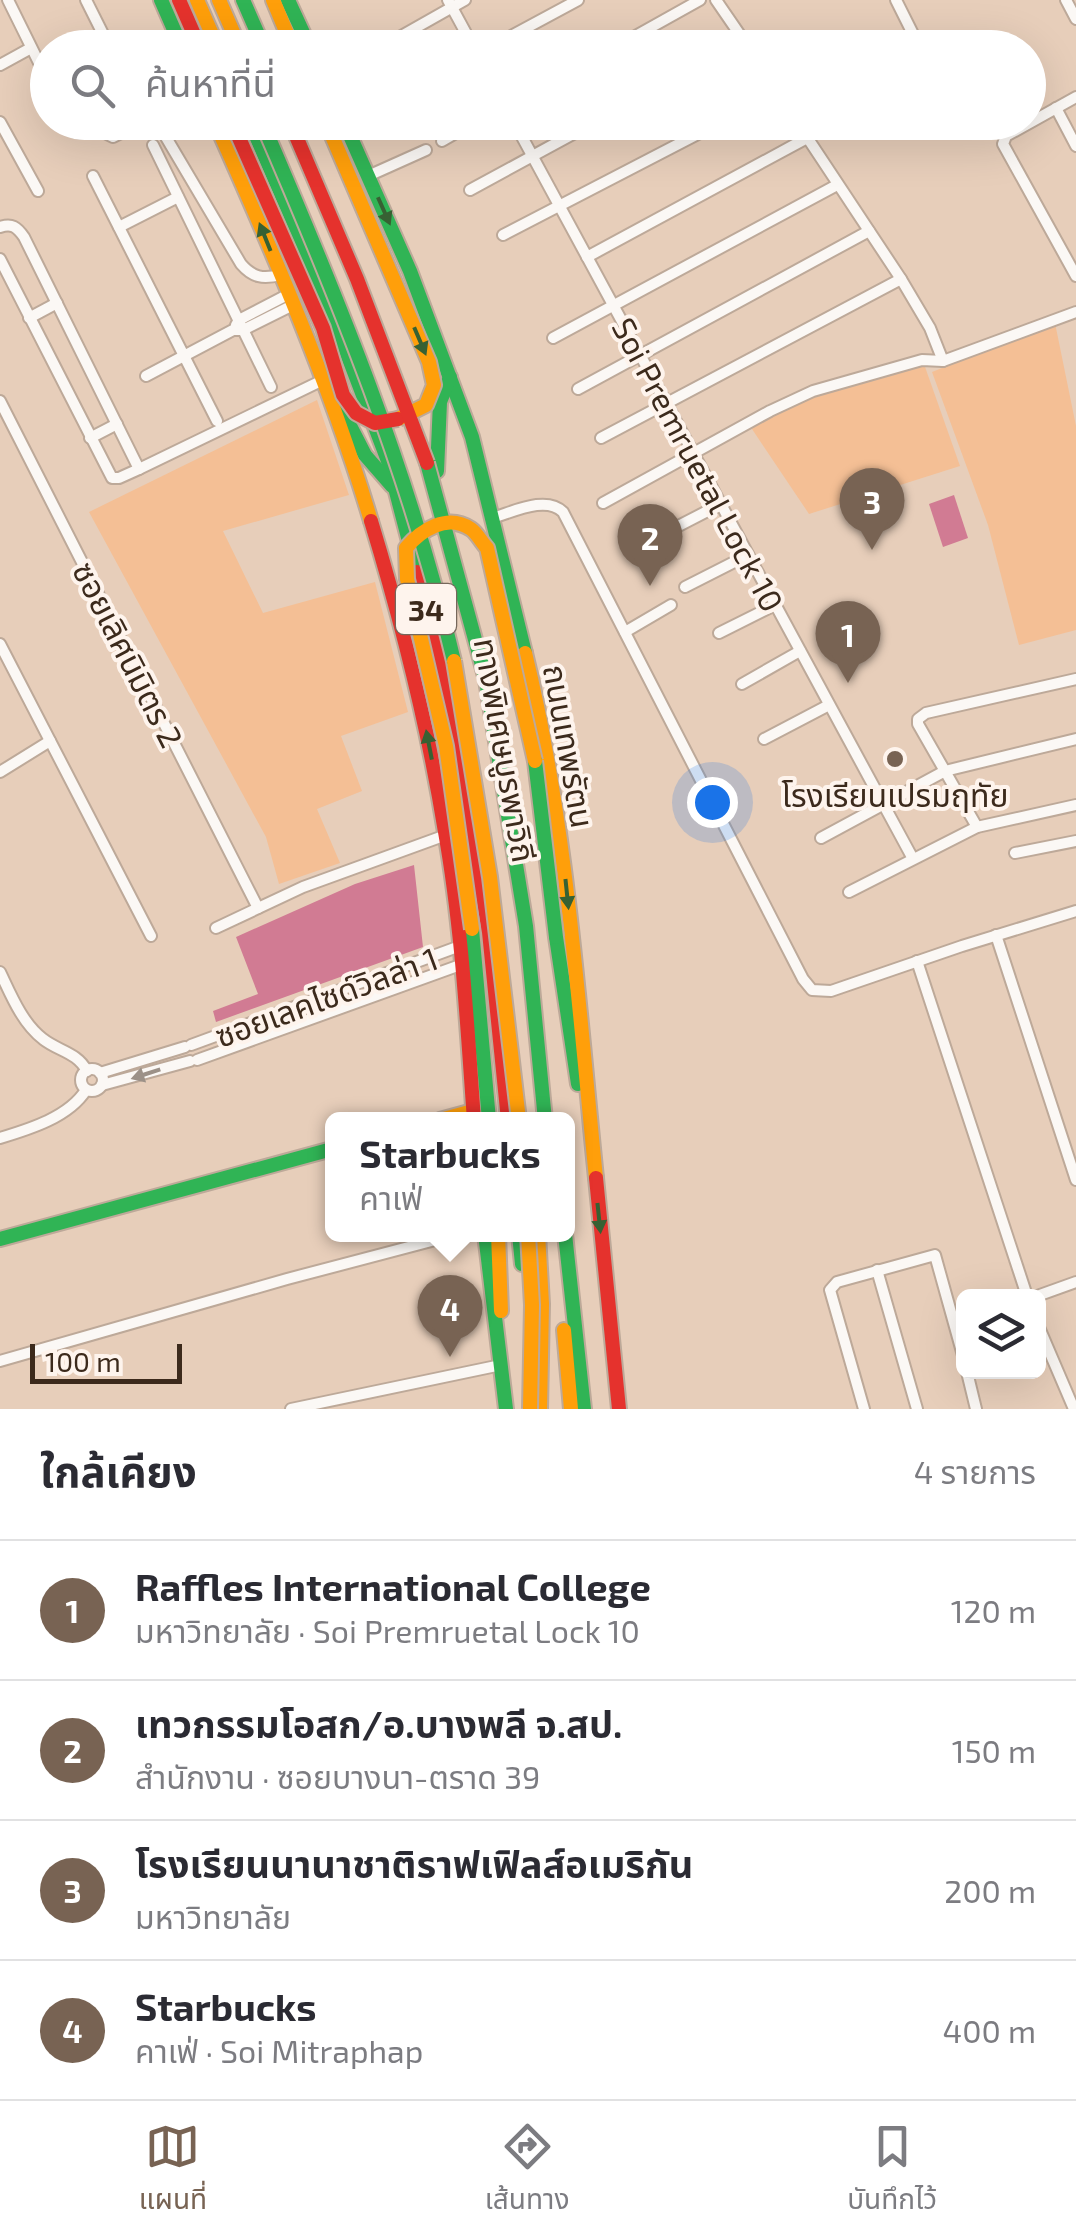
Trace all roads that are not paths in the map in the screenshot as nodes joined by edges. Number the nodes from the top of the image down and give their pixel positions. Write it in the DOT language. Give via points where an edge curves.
graph roads {
  1 [pos="8,0"];
  2 [pos="86,0"];
  3 [pos="160,0"];
  4 [pos="179,0"];
  5 [pos="197,0"];
  6 [pos="208,0"];
  7 [pos="219,0"];
  8 [pos="240,0"];
  9 [pos="273,0"];
  10 [pos="288,0"];
  11 [pos="465,0"];
  12 [pos="578,0"];
  13 [pos="700,0"];
  14 [pos="716,0"];
  15 [pos="896,0"];
  16 [pos="1066,0"];
  17 [pos="450,4"];
  18 [pos="1076,19"];
  19 [pos="101,30"];
  20 [pos="174,30"];
  21 [pos="192,30"];
  22 [pos="210,30"];
  23 [pos="221,30"];
  24 [pos="232,30"];
  25 [pos="253,30"];
  26 [pos="286,30"];
  27 [pos="302,30"];
  28 [pos="409,30"];
  29 [pos="464,30"];
  30 [pos="522,30"];
  31 [pos="646,30"];
  32 [pos="733,30"];
  33 [pos="911,30"];
  34 [pos="30,46"];
  35 [pos="30,49"];
  36 [pos="0,66"];
  37 [pos="1076,97"];
  38 [pos="1056,108"];
  39 [pos="1046,114"];
  40 [pos="0,122"];
  41 [pos="168,140"];
  42 [pos="223,140"];
  43 [pos="240,140"];
  44 [pos="258,140"];
  45 [pos="270,140"];
  46 [pos="281,140"];
  47 [pos="301,140"];
  48 [pos="302,140"];
  49 [pos="334,140"];
  50 [pos="352,140"];
  51 [pos="524,140"];
  52 [pos="561,140"];
  53 [pos="686,140"];
  54 [pos="803,140"];
  55 [pos="808,140"];
  56 [pos="1004,140"];
  57 [pos="152,144"];
  58 [pos="1076,146"];
  59 [pos="426,150"];
  60 [pos="532,156"];
  61 [pos="93,176"];
  62 [pos="368,176"];
  63 [pos="838,185"];
  64 [pos="470,190"];
  65 [pos="38,191"];
  66 [pos="178,197"];
  67 [pos="560,206"];
  68 [pos="0,227"];
  69 [pos="120,227"];
  70 [pos="869,232"];
  71 [pos="503,235"];
  72 [pos="587,257"];
  73 [pos="0,259"];
  74 [pos="281,276"];
  75 [pos="1076,276"];
  76 [pos="901,279"];
  77 [pos="291,300"];
  78 [pos="57,304"];
  79 [pos="613,306"];
  80 [pos="1076,312"];
  81 [pos="30,318"];
  82 [pos="238,327"];
  83 [pos="553,338"];
  84 [pos="185,356"];
  85 [pos="641,356"];
  86 [pos="943,362"];
  87 [pos="146,376"];
  88 [pos="450,377"];
  89 [pos="323,380"];
  90 [pos="271,386"];
  91 [pos="578,389"];
  92 [pos="0,401"];
  93 [pos="667,405"];
  94 [pos="335,410"];
  95 [pos="216,420"];
  96 [pos="117,424"];
  97 [pos="90,438"];
  98 [pos="601,438"];
  99 [pos="693,454"];
  100 [pos="139,469"];
  101 [pos="437,471"];
  102 [pos="395,490"];
  103 [pos="602,503"];
  104 [pos="721,504"];
  105 [pos="492,518"];
  106 [pos="659,536"];
  107 [pos="748,555"];
  108 [pos="685,587"];
  109 [pos="671,604"];
  110 [pos="775,604"];
  111 [pos="626,632"];
  112 [pos="719,633"];
  113 [pos="0,644"];
  114 [pos="800,652"];
  115 [pos="1076,679"];
  116 [pos="742,684"];
  117 [pos="829,704"];
  118 [pos="764,739"];
  119 [pos="1076,739"];
  120 [pos="50,741"];
  121 [pos="945,771"];
  122 [pos="0,772"];
  123 [pos="883,803"];
  124 [pos="1076,804"];
  125 [pos="977,827"];
  126 [pos="446,835"];
  127 [pos="821,838"];
  128 [pos="1076,841"];
  129 [pos="1016,853"];
  130 [pos="912,858"];
  131 [pos="849,892"];
  132 [pos="258,908"];
  133 [pos="1076,911"];
  134 [pos="216,928"];
  135 [pos="996,935"];
  136 [pos="150,936"];
  137 [pos="460,946"];
  138 [pos="917,961"];
  139 [pos="463,964"];
  140 [pos="0,972"];
  141 [pos="183,1047"];
  142 [pos="177,1065"];
  143 [pos="86,1071"];
  144 [pos="101,1079"];
  145 [pos="86,1090"];
  146 [pos="473,1112"];
  147 [pos="488,1112"];
  148 [pos="507,1112"];
  149 [pos="518,1112"];
  150 [pos="528,1112"];
  151 [pos="544,1112"];
  152 [pos="553,1112"];
  153 [pos="590,1130"];
  154 [pos="0,1138"];
  155 [pos="325,1150"];
  156 [pos="1076,1180"];
  157 [pos="0,1239"];
  158 [pos="427,1242"];
  159 [pos="486,1242"];
  160 [pos="498,1242"];
  161 [pos="520,1242"];
  162 [pos="528,1242"];
  163 [pos="538,1242"];
  164 [pos="557,1242"];
  165 [pos="566,1242"];
  166 [pos="877,1270"];
  167 [pos="1076,1282"];
  168 [pos="1024,1289"];
  169 [pos="1046,1293"];
  170 [pos="956,1330"];
  171 [pos="498,1342"];
  172 [pos="1046,1343"];
  173 [pos="0,1361"];
  174 [pos="500,1366"];
  175 [pos="969,1379"];
  176 [pos="291,1409"];
  177 [pos="506,1409"];
  178 [pos="535,1409"];
  179 [pos="570,1409"];
  180 [pos="584,1409"];
  181 [pos="618,1409"];
  182 [pos="864,1409"];
  183 [pos="917,1409"];
  184 [pos="976,1409"];
  185 [pos="1074,1409"];
  1 -- 34 [label="street"];
  2 -- 19 [label="street"];
  3 -- 20 [label="main road"];
  4 -- 21 [label="main road"];
  5 -- 22 [label="main road"];
  6 -- 23 [label="main road"];
  7 -- 24 [label="main road"];
  8 -- 25 [label="main road"];
  9 -- 26 [label="main road"];
  10 -- 27 [label="main road"];
  11 -- 17 [label="street"];
  12 -- 30 [label="street"];
  13 -- 31 [label="street"];
  14 -- 32 [label="street"];
  15 -- 33 [label="street"];
  16 -- 18 [label="street"];
  17 -- 28 [label="street"];
  17 -- 29 [label="street"];
  35 -- 36 [label="street"];
  37 -- 38 [label="street"];
  38 -- 39 [label="street"];
  38 -- 58 [label="street"];
  40 -- 65 [label="street"];
  41 -- 74 [label="street" via="248,274"];
  74 -- 42 [label="main road, 34, one-way"];
  49 -- 43 [label="main road, one-way, bridge" via="429,362 434,385 426,405 402,419 375,423 356,413 344,395 323,328"];
  44 -- 102 [label="main road, 34" via="324,293"];
  45 -- 149 [label="main road, bridge" via="392,440 431,568 461,686 499,930"];
  46 -- 150 [label="main road, ทางพิเศษบูรพาวิถี, bridge" via="408,454 470,684 509,929"];
  47 -- 151 [label="main road, ทางพิเศษบูรพาวิถี, bridge" via="423,449 486,680 526,926"];
  48 -- 101 [label="main road, ถนนเทพรัตน / 34" via="363,276"];
  50 -- 62 [label="main road, ถนนเทพรัตน"];
  51 -- 60 [label="street, Soi Premruetal Lock 10"];
  52 -- 60 [label="street"];
  53 -- 67 [label="street"];
  54 -- 72 [label="street"];
  55 -- 63 [label="street"];
  56 -- 75 [label="street"];
  57 -- 66 [label="street"];
  59 -- 62 [label="street"];
  60 -- 64 [label="street"];
  60 -- 67 [label="street, Soi Premruetal Lock 10"];
  61 -- 69 [label="street"];
  62 -- 88 [label="main road, ถนนเทพรัตน, one-way"];
  63 -- 70 [label="street"];
  63 -- 79 [label="street"];
  66 -- 69 [label="street"];
  66 -- 82 [label="street"];
  67 -- 71 [label="street"];
  67 -- 72 [label="street, Soi Premruetal Lock 10"];
  68 -- 78 [label="street" via="17,228"];
  69 -- 84 [label="street"];
  70 -- 76 [label="street"];
  70 -- 85 [label="street"];
  72 -- 79 [label="street, Soi Premruetal Lock 10"];
  73 -- 81 [label="street"];
  74 -- 77 [label="main road, 34"];
  76 -- 86 [label="street"];
  76 -- 93 [label="street"];
  77 -- 82 [label="street"];
  77 -- 89 [label="main road, 34"];
  78 -- 81 [label="street"];
  78 -- 96 [label="street"];
  79 -- 83 [label="street"];
  79 -- 85 [label="street, Soi Premruetal Lock 10"];
  80 -- 86 [label="street"];
  81 -- 97 [label="street"];
  82 -- 84 [label="street"];
  82 -- 90 [label="street"];
  84 -- 87 [label="street"];
  84 -- 95 [label="street"];
  85 -- 91 [label="street"];
  85 -- 93 [label="street, Soi Premruetal Lock 10"];
  86 -- 99 [label="street" via="922,360 813,391"];
  88 -- 101 [label="main road" via="440,402"];
  88 -- 105 [label="main road, ถนนเทพรัตน"];
  89 -- 94 [label="main road, 34"];
  89 -- 100 [label="street"];
  92 -- 132 [label="street, ซอยเลิศนิมิตร 2"];
  93 -- 98 [label="street"];
  93 -- 99 [label="street, Soi Premruetal Lock 10"];
  94 -- 102 [label="main road"];
  126 -- 94 [label="main road, 34, one-way" via="392,590"];
  96 -- 97 [label="street"];
  96 -- 100 [label="street"];
  97 -- 100 [label="street" via="112,478"];
  99 -- 103 [label="street"];
  99 -- 104 [label="street, Soi Premruetal Lock 10"];
  101 -- 152 [label="main road, ถนนเทพรัตน / 34" via="493,678 534,924"];
  102 -- 148 [label="main road, 34" via="448,690 489,932"];
  104 -- 106 [label="street"];
  104 -- 107 [label="street, Soi Premruetal Lock 10"];
  105 -- 111 [label="street" via="556,505"];
  105 -- 153 [label="main road, ถนนเทพรัตน, one-way" via="543,734"];
  107 -- 108 [label="street"];
  107 -- 110 [label="street, Soi Premruetal Lock 10"];
  109 -- 111 [label="street"];
  110 -- 112 [label="street"];
  110 -- 114 [label="street, Soi Premruetal Lock 10"];
  111 -- 138 [label="street" via="806,986 832,991"];
  113 -- 120 [label="street"];
  114 -- 116 [label="street"];
  114 -- 117 [label="street, Soi Premruetal Lock 10"];
  115 -- 121 [label="street" via="922,716 918,724"];
  117 -- 118 [label="street"];
  117 -- 123 [label="street, Soi Premruetal Lock 10"];
  119 -- 121 [label="street"];
  120 -- 122 [label="street"];
  120 -- 136 [label="street"];
  121 -- 123 [label="street"];
  121 -- 125 [label="street"];
  123 -- 127 [label="street"];
  123 -- 130 [label="street, Soi Premruetal Lock 10"];
  124 -- 125 [label="street"];
  125 -- 130 [label="street"];
  126 -- 132 [label="street"];
  126 -- 137 [label="main road, 34"];
  128 -- 129 [label="street"];
  130 -- 131 [label="street"];
  132 -- 134 [label="street"];
  133 -- 135 [label="street"];
  135 -- 138 [label="street"];
  135 -- 156 [label="street"];
  137 -- 139 [label="main road, 34"];
  137 -- 141 [label="street, ซอยเลคไซด์วิลล่า 1"];
  138 -- 168 [label="street"];
  139 -- 142 [label="street, ซอยเลคไซด์วิลล่า 1"];
  139 -- 146 [label="main road, 34"];
  140 -- 143 [label="street" via="43,1039 77,1057"];
  141 -- 142 [label="street"];
  141 -- 144 [label="street, ซอยเลคไซด์วิลล่า 1"];
  142 -- 144 [label="street, ซอยเลคไซด์วิลล่า 1, one-way"];
  143 -- 144 [label="street, ซอยเลคไซด์วิลล่า 1"];
  143 -- 145 [label="street"];
  144 -- 145 [label="street, ซอยเลคไซด์วิลล่า 1" via="98,1090"];
  145 -- 154 [label="street" via="57,1116"];
  147 -- 153 [label="main road, bridge" via="446,746 407,578 406,548 420,531 446,523 470,528 487,548 534,753 571,1054"];
  153 -- 181 [label="main road, ถนนเทพรัตน, one-way"];
  155 -- 157 [label="main road"];
  158 -- 173 [label="street"];
  159 -- 171 [label="main road"];
  160 -- 171 [label="main road"];
  161 -- 178 [label="main road"];
  162 -- 178 [label="main road, bridge"];
  163 -- 178 [label="main road"];
  164 -- 179 [label="main road"];
  165 -- 180 [label="main road"];
  166 -- 170 [label="street" via="935,1255"];
  166 -- 182 [label="street" via="830,1290"];
  166 -- 183 [label="street"];
  167 -- 169 [label="street"];
  171 -- 174 [label="main road"];
  172 -- 185 [label="street"];
  174 -- 176 [label="street"];
  174 -- 177 [label="main road"];
  175 -- 184 [label="street"];
}
